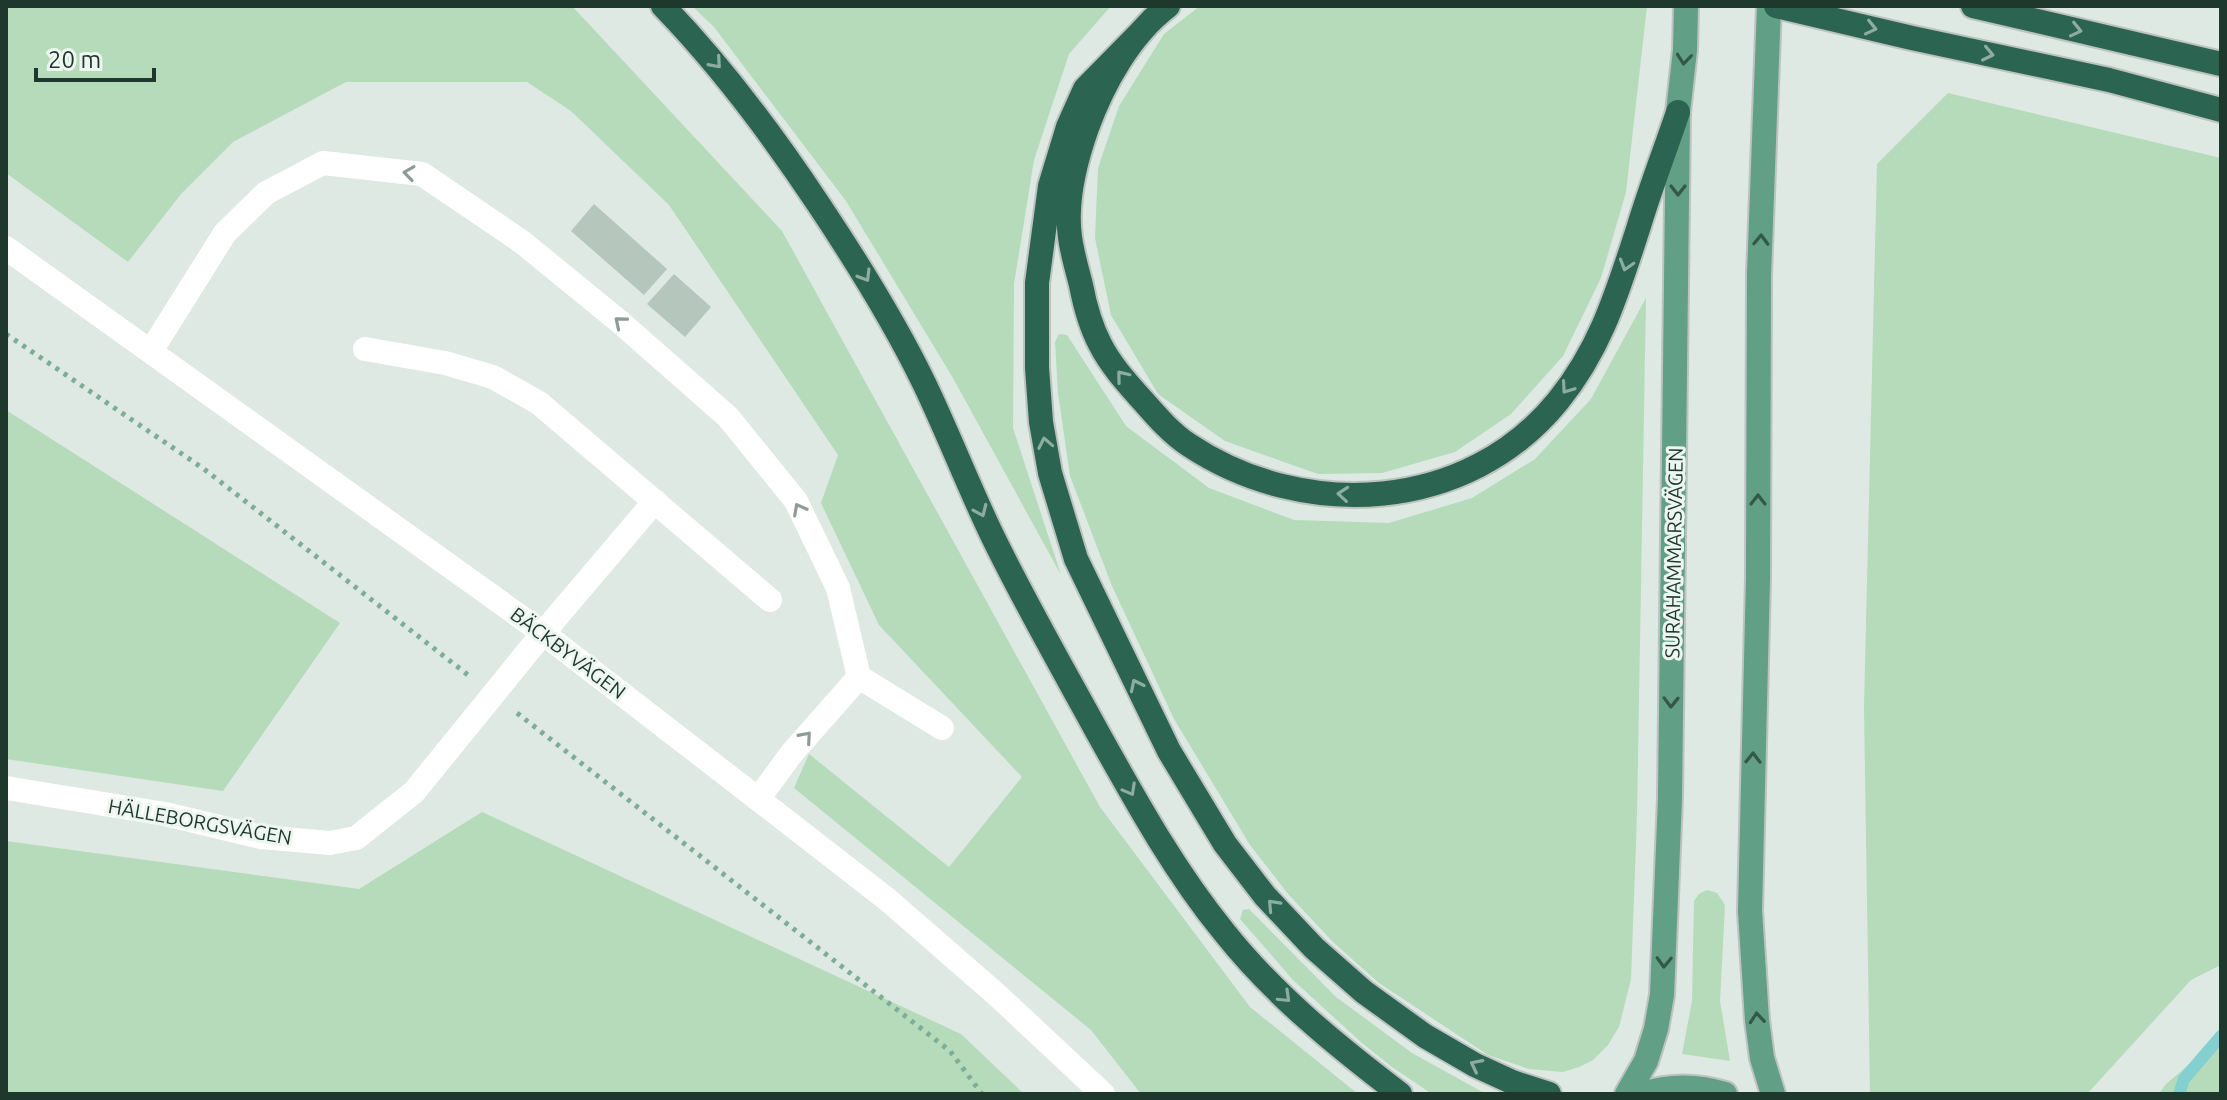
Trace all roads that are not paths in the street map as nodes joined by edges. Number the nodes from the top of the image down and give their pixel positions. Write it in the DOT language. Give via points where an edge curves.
graph roads {
  1 [pos="663,6"];
  2 [pos="1168,6"];
  3 [pos="1686,6"];
  4 [pos="1769,6"];
  5 [pos="1776,6"];
  6 [pos="1973,6"];
  7 [pos="1139,34"];
  8 [pos="2221,64"];
  9 [pos="2221,110"];
  10 [pos="1678,112"];
  11 [pos="6,248"];
  12 [pos="365,349"];
  13 [pos="151,351"];
  14 [pos="655,501"];
  15 [pos="770,600"];
  16 [pos="543,633"];
  17 [pos="859,677"];
  18 [pos="942,728"];
  19 [pos="6,788"];
  20 [pos="758,799"];
  21 [pos="1103,1094"];
  22 [pos="1400,1094"];
  23 [pos="1549,1094"];
  24 [pos="1627,1094"];
  25 [pos="1643,1094"];
  26 [pos="1725,1094"];
  27 [pos="1773,1094"];
  1 -- 22 [label="highway, one-way" via="725,73 867,276 1031,609 1135,801 1191,889 1261,974"];
  2 -- 7 [label="highway"];
  3 -- 10 [label="main road, SURAHAMMARSVÄGEN, one-way"];
  27 -- 4 [label="main road, one-way" via="1757,1020 1750,911 1759,275"];
  5 -- 9 [label="highway, one-way"];
  6 -- 8 [label="highway, one-way"];
  10 -- 7 [label="highway, one-way" via="1607,321 1583,367 1545,416 1502,452 1453,478 1385,495 1317,492 1250,475 1169,430 1120,375 1089,320 1070,236 1070,198 1093,112"];
  23 -- 7 [label="highway, one-way" via="1475,1065 1425,1036 1364,992 1265,896 1225,844 1169,751 1076,559 1041,422 1037,283 1050,186 1068,127 1085,89"];
  10 -- 24 [label="main road, SURAHAMMARSVÄGEN, one-way" via="1670,798 1662,995 1646,1061"];
  11 -- 13 [label="street, BÄCKBYVÄGEN"];
  12 -- 14 [label="street" via="493,377 539,403"];
  13 -- 16 [label="street, BÄCKBYVÄGEN"];
  17 -- 13 [label="street, one-way" via="838,588 796,501 728,417 522,242 422,174 323,163 266,193 225,233"];
  14 -- 15 [label="street"];
  14 -- 16 [label="street, HÄLLEBORGSVÄGEN"];
  16 -- 19 [label="street, HÄLLEBORGSVÄGEN" via="414,792 356,838 330,843 261,837 165,814"];
  16 -- 20 [label="street, BÄCKBYVÄGEN"];
  17 -- 18 [label="street"];
  20 -- 17 [label="street, one-way"];
  20 -- 21 [label="street, BÄCKBYVÄGEN" via="888,900"];
  25 -- 26 [label="main road" via="1688,1087"];
}
